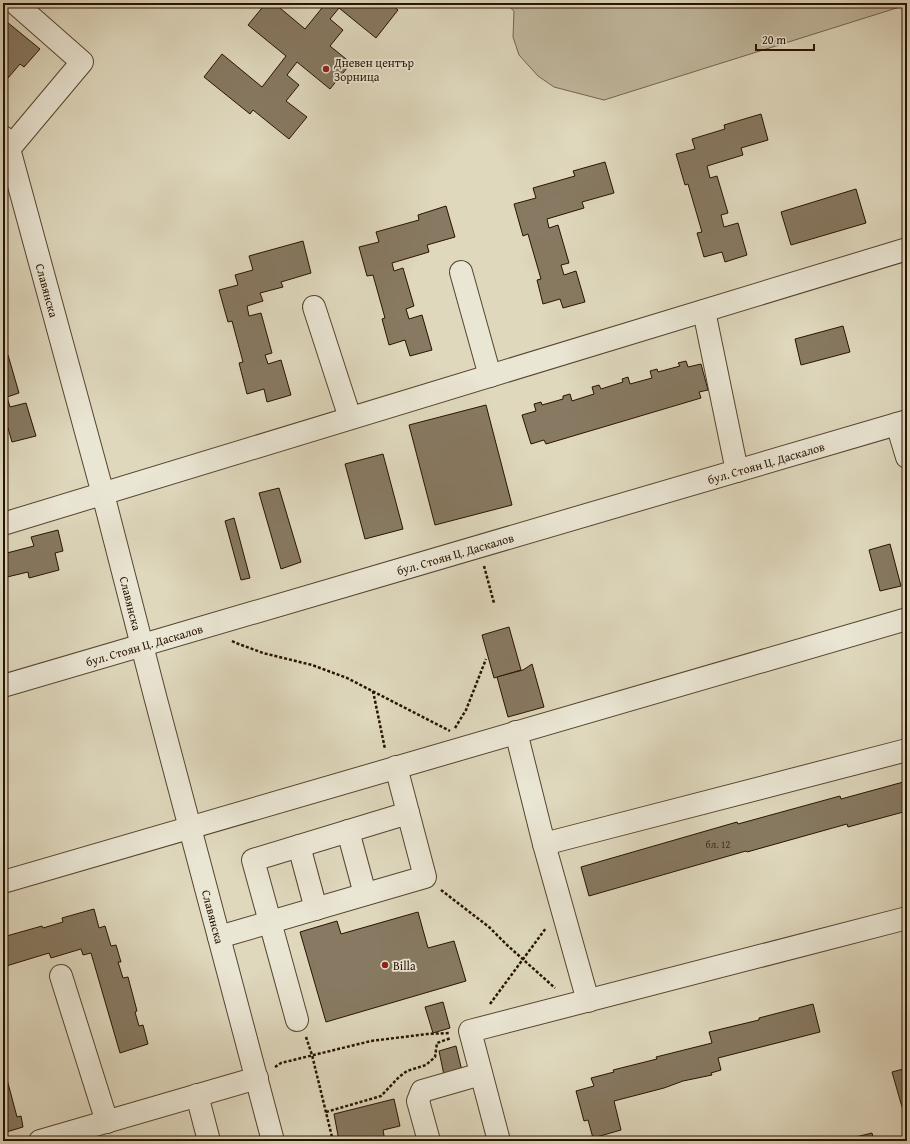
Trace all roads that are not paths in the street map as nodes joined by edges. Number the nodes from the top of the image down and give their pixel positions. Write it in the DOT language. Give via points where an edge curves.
graph roads {
  1 [pos="15,3"];
  2 [pos="6,143"];
  3 [pos="907,249"];
  4 [pos="461,272"];
  5 [pos="314,307"];
  6 [pos="704,311"];
  7 [pos="490,376"];
  8 [pos="350,418"];
  9 [pos="902,423"];
  10 [pos="907,457"];
  11 [pos="737,471"];
  12 [pos="103,494"];
  13 [pos="3,524"];
  14 [pos="907,618"];
  15 [pos="142,645"];
  16 [pos="3,686"];
  17 [pos="516,732"];
  18 [pos="907,750"];
  19 [pos="393,768"];
  20 [pos="408,813"];
  21 [pos="190,827"];
  22 [pos="348,831"];
  23 [pos="544,844"];
  24 [pos="299,846"];
  25 [pos="3,882"];
  26 [pos="365,894"];
  27 [pos="316,909"];
  28 [pos="907,918"];
  29 [pos="270,922"];
  30 [pos="220,937"];
  31 [pos="61,976"];
  32 [pos="581,1002"];
  33 [pos="297,1020"];
  34 [pos="482,1074"];
  35 [pos="257,1078"];
  36 [pos="197,1095"];
  37 [pos="107,1122"];
  38 [pos="40,1141"];
  39 [pos="209,1141"];
  40 [pos="273,1141"];
  41 [pos="428,1141"];
  42 [pos="499,1141"];
  1 -- 2 [label="street" via="82,62"];
  2 -- 12 [label="street, Славянска"];
  3 -- 6 [label="street"];
  4 -- 7 [label="street"];
  5 -- 8 [label="street"];
  6 -- 7 [label="street"];
  6 -- 11 [label="street"];
  7 -- 8 [label="street"];
  8 -- 12 [label="street"];
  9 -- 10 [label="street"];
  9 -- 11 [label="street, бул. Стоян Ц. Даскалов"];
  11 -- 15 [label="street, бул. Стоян Ц. Даскалов"];
  12 -- 13 [label="street"];
  12 -- 15 [label="street, Славянска"];
  14 -- 17 [label="street"];
  15 -- 16 [label="street, бул. Стоян Ц. Даскалов"];
  15 -- 21 [label="street, Славянска"];
  17 -- 19 [label="street"];
  17 -- 23 [label="street"];
  18 -- 23 [label="street"];
  19 -- 20 [label="street"];
  19 -- 21 [label="street"];
  20 -- 22 [label="street"];
  20 -- 26 [label="street" via="425,877"];
  21 -- 25 [label="street"];
  21 -- 30 [label="street, Славянска"];
  22 -- 24 [label="street"];
  22 -- 26 [label="street"];
  23 -- 32 [label="street" via="562,907"];
  24 -- 27 [label="street"];
  24 -- 29 [label="street" via="253,860"];
  26 -- 27 [label="street"];
  27 -- 29 [label="street"];
  28 -- 32 [label="street"];
  29 -- 30 [label="street"];
  29 -- 33 [label="street"];
  30 -- 35 [label="street, Славянска"];
  31 -- 37 [label="street"];
  32 -- 34 [label="street" via="470,1031"];
  34 -- 41 [label="street" via="422,1090 418,1102"];
  34 -- 42 [label="street"];
  35 -- 36 [label="street"];
  35 -- 40 [label="street, Славянска"];
  36 -- 37 [label="street"];
  36 -- 39 [label="street"];
  37 -- 38 [label="street"];
}
